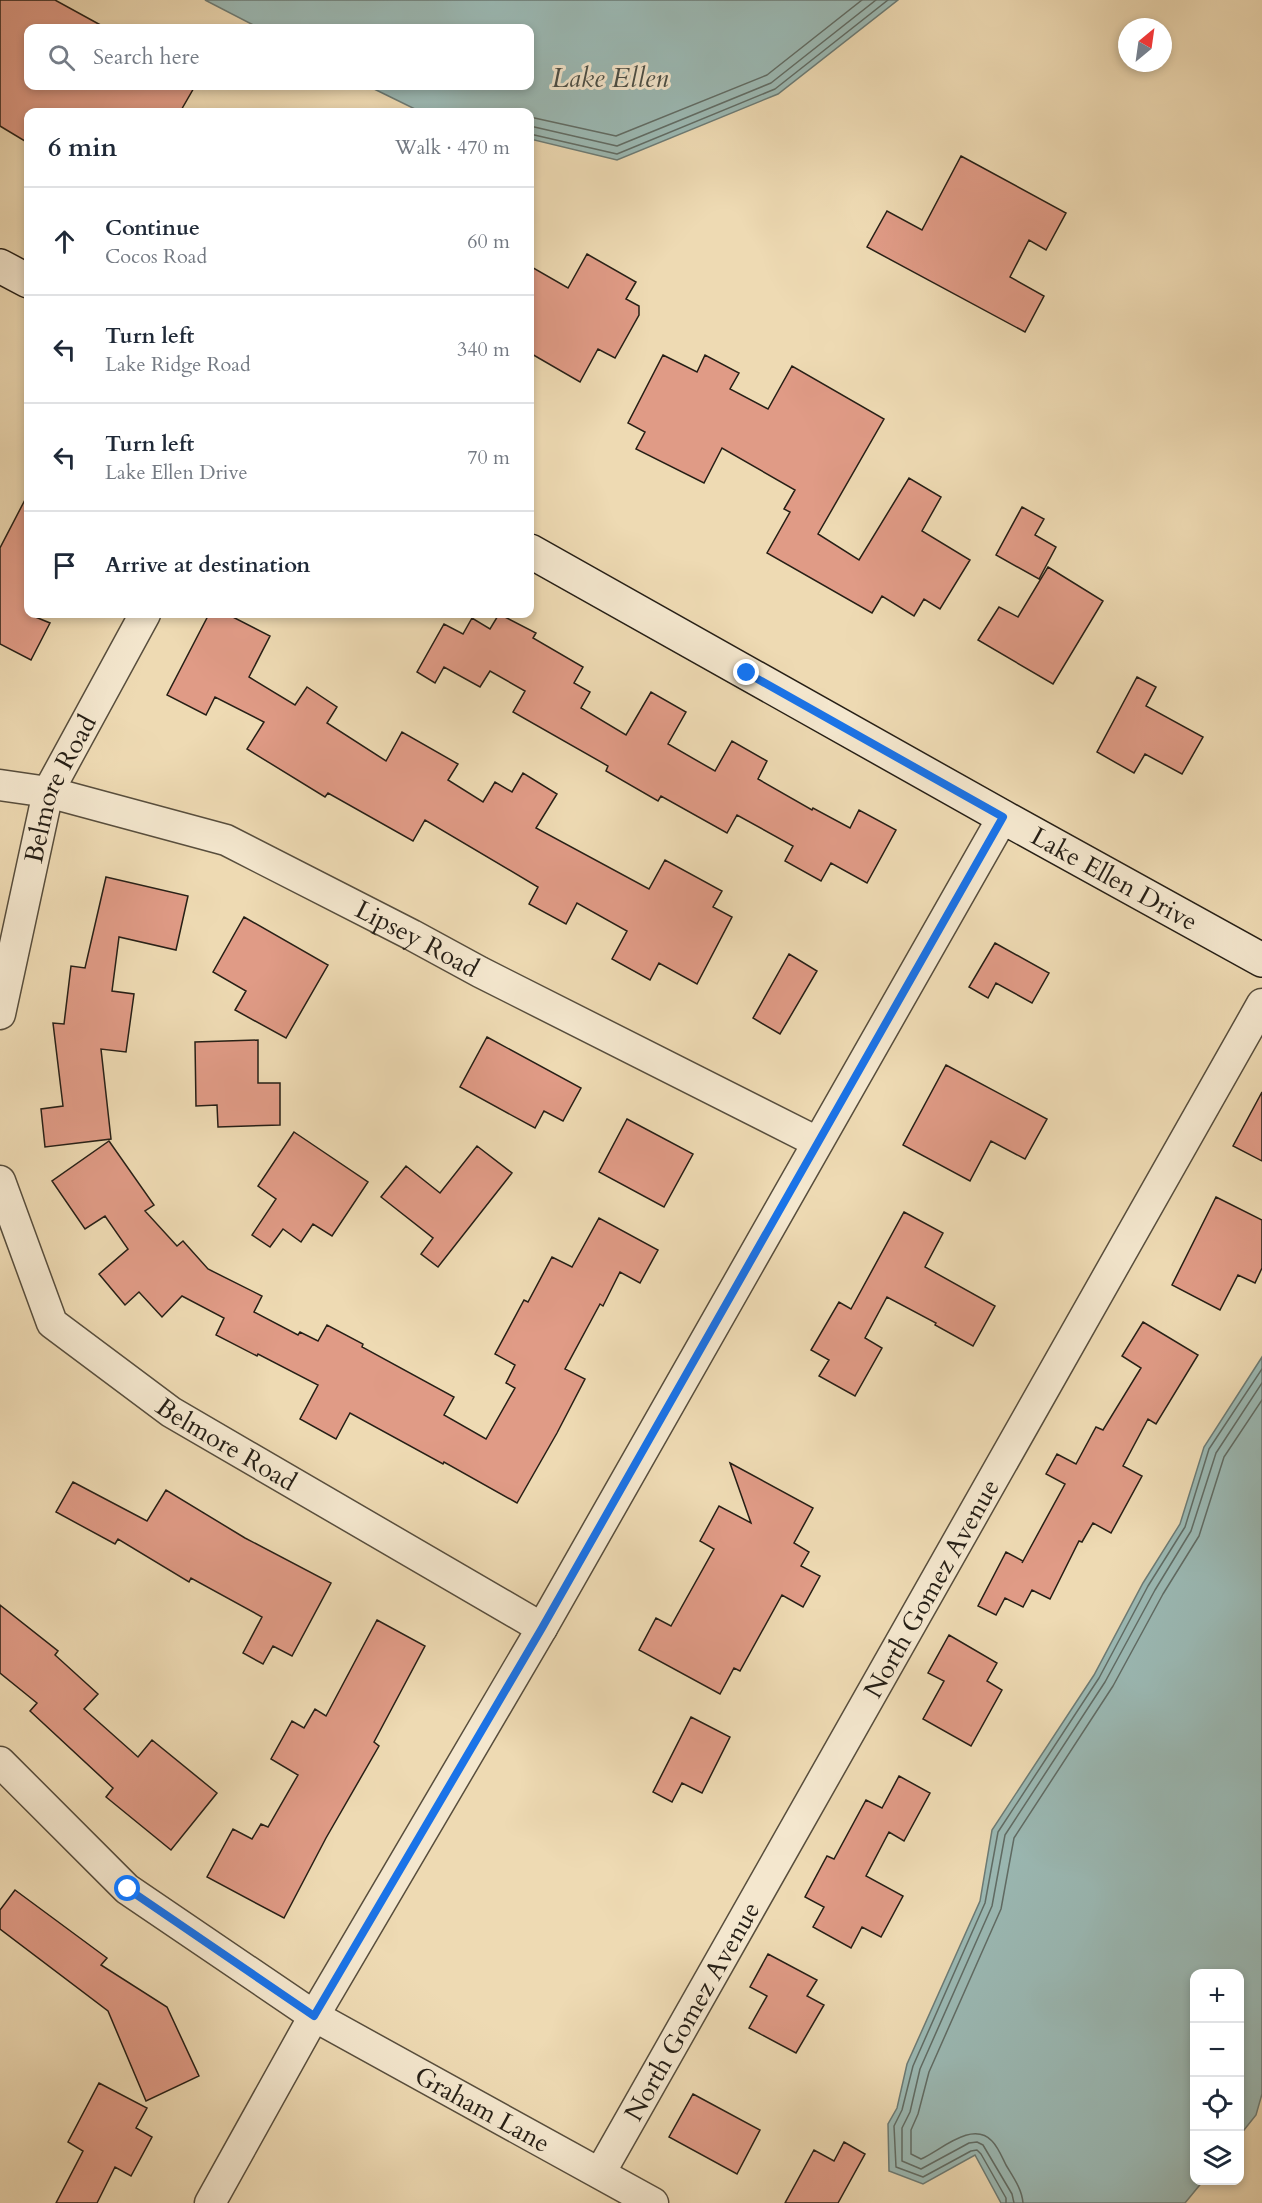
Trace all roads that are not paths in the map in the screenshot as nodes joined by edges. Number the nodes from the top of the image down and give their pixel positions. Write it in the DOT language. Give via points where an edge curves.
graph roads {
  1 [pos="0,266"];
  2 [pos="24,279"];
  3 [pos="534,553"];
  4 [pos="143,618"];
  5 [pos="0,785"];
  6 [pos="48,792"];
  7 [pos="1003,817"];
  8 [pos="1262,960"];
  9 [pos="1262,1004"];
  10 [pos="0,1014"];
  11 [pos="817,1142"];
  12 [pos="0,1181"];
  13 [pos="542,1628"];
  14 [pos="2,1769"];
  15 [pos="314,2016"];
  16 [pos="600,2174"];
  17 [pos="210,2203"];
  18 [pos="653,2203"];
  1 -- 2 [label="street"];
  3 -- 7 [label="street, Lake Ellen Drive"];
  4 -- 6 [label="street, Belmore Road"];
  5 -- 6 [label="street, Lipsey Road"];
  6 -- 10 [label="street, Belmore Road"];
  6 -- 11 [label="street, Lipsey Road" via="226,840"];
  7 -- 8 [label="street, Lake Ellen Drive"];
  7 -- 11 [label="street"];
  9 -- 16 [label="street, North Gomez Avenue"];
  11 -- 13 [label="street"];
  12 -- 13 [label="street, Belmore Road" via="52,1323 171,1412"];
  13 -- 15 [label="street"];
  14 -- 15 [label="street, Graham Lane" via="128,1889"];
  15 -- 16 [label="street, Graham Lane"];
  15 -- 17 [label="street"];
  16 -- 18 [label="street, Graham Lane"];
}
